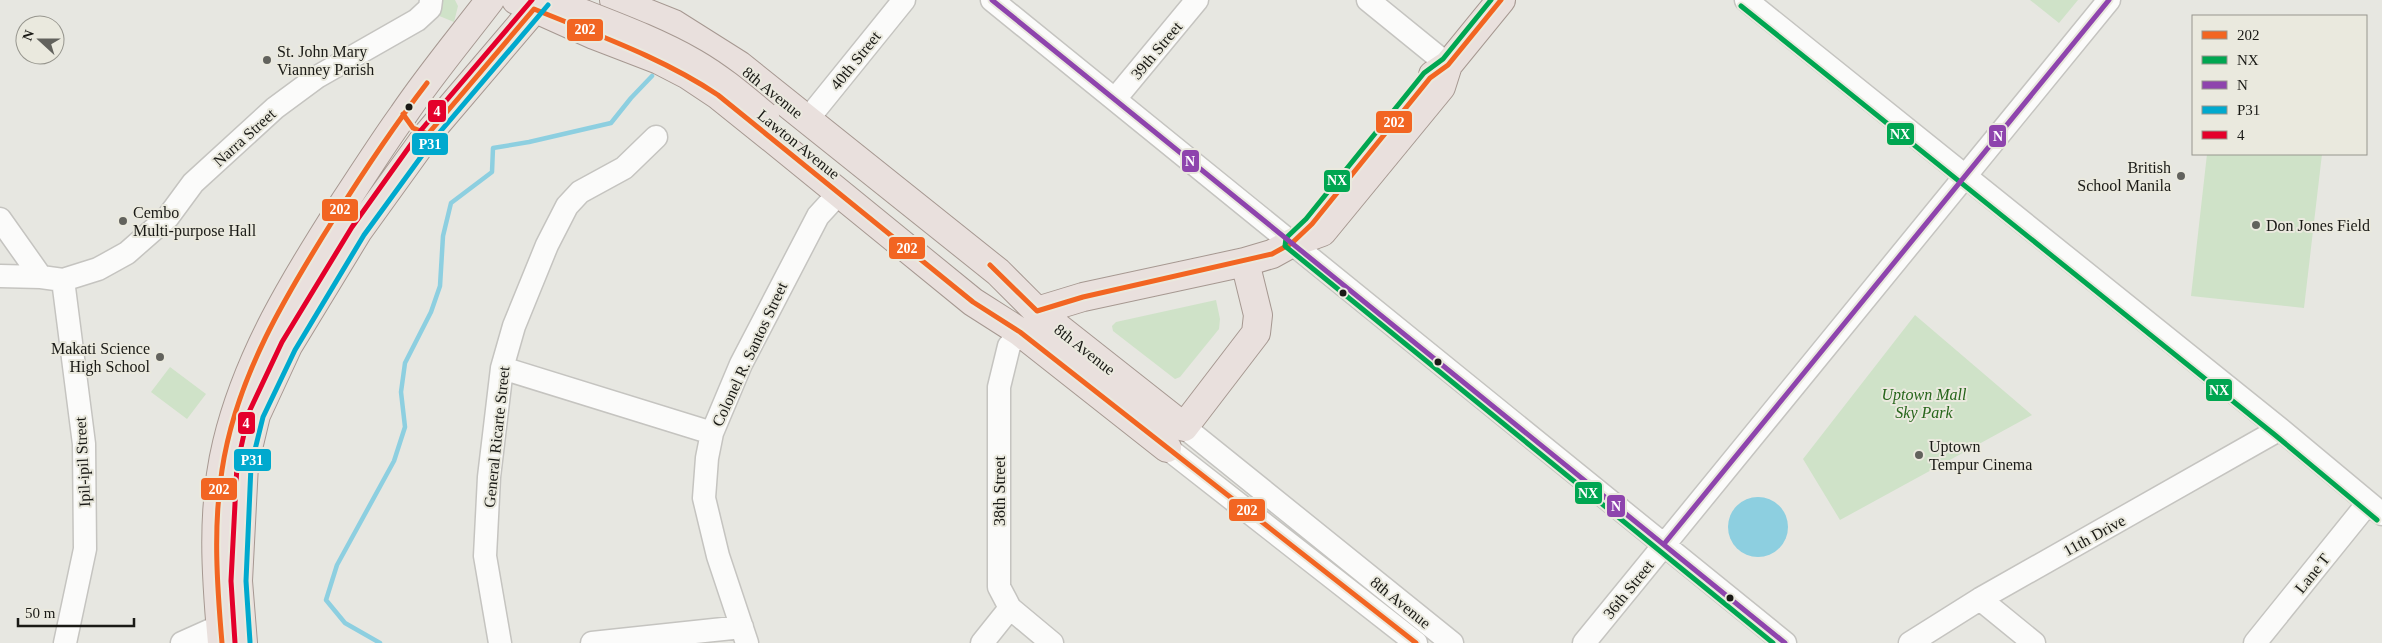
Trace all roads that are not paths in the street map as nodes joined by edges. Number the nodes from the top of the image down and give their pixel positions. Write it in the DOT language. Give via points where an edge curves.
graph roads {
  1 [pos="431,0"];
  2 [pos="466,0"];
  3 [pos="490,0"];
  4 [pos="578,0"];
  5 [pos="604,0"];
  6 [pos="614,0"];
  7 [pos="904,0"];
  8 [pos="992,0"];
  9 [pos="1197,0"];
  10 [pos="1368,0"];
  11 [pos="1501,0"];
  12 [pos="1746,0"];
  13 [pos="2109,0"];
  14 [pos="535,2"];
  15 [pos="468,30"];
  16 [pos="594,35"];
  17 [pos="1448,65"];
  18 [pos="1114,99"];
  19 [pos="769,112"];
  20 [pos="807,120"];
  21 [pos="398,121"];
  22 [pos="656,137"];
  23 [pos="424,139"];
  24 [pos="1965,176"];
  25 [pos="839,193"];
  26 [pos="0,218"];
  27 [pos="1292,243"];
  28 [pos="1245,262"];
  29 [pos="0,276"];
  30 [pos="52,278"];
  31 [pos="1037,311"];
  32 [pos="1020,332"];
  33 [pos="502,368"];
  34 [pos="2280,429"];
  35 [pos="712,433"];
  36 [pos="1176,437"];
  37 [pos="2375,508"];
  38 [pos="1664,544"];
  39 [pos="1980,599"];
  40 [pos="1010,608"];
  41 [pos="221,634"];
  42 [pos="745,635"];
  43 [pos="65,643"];
  44 [pos="182,643"];
  45 [pos="243,643"];
  46 [pos="500,643"];
  47 [pos="592,643"];
  48 [pos="982,643"];
  49 [pos="1052,643"];
  50 [pos="1416,643"];
  51 [pos="1452,643"];
  52 [pos="1584,643"];
  53 [pos="1785,643"];
  54 [pos="1910,643"];
  55 [pos="2034,643"];
  56 [pos="2255,643"];
  1 -- 30 [label="street, Narra Street" via="430,8 418,20 317,76 275,108 193,183 168,217 127,252 98,269"];
  2 -- 15 [label="main road"];
  3 -- 15 [label="main road"];
  4 -- 19 [label="main road, Lawton Avenue" via="700,53 732,75"];
  5 -- 16 [label="main road" via="594,6 590,15"];
  6 -- 20 [label="main road, 8th Avenue" via="674,24 706,42"];
  7 -- 20 [label="street, 40th Street"];
  8 -- 18 [label="street"];
  9 -- 18 [label="street, 39th Street"];
  10 -- 17 [label="street"];
  11 -- 17 [label="main road"];
  12 -- 24 [label="street"];
  13 -- 24 [label="street, 36th Street"];
  14 -- 16 [label="main road, 8th Avenue"];
  14 -- 19 [label="main road, Lawton Avenue, bridge" via="664,48 694,63"];
  14 -- 23 [label="main road"];
  15 -- 21 [label="main road"];
  16 -- 25 [label="main road, 8th Avenue" via="688,75 718,95"];
  17 -- 27 [label="main road" via="1430,78 1312,224"];
  18 -- 27 [label="street"];
  19 -- 31 [label="main road, Lawton Avenue" via="988,284"];
  19 -- 32 [label="main road, Lawton Avenue" via="988,298"];
  20 -- 31 [label="main road, 8th Avenue" via="998,272"];
  21 -- 23 [label="main road" via="413,128"];
  21 -- 41 [label="main road" via="284,299 238,403 226,445 217,513 216,572"];
  22 -- 33 [label="street, General Ricarte Street" via="624,168 580,192 567,206 523,302"];
  23 -- 45 [label="main road" via="358,231 296,333 256,415 244,465 238,591"];
  24 -- 34 [label="street"];
  24 -- 38 [label="street, 36th Street"];
  25 -- 32 [label="main road, 8th Avenue" via="973,302"];
  25 -- 35 [label="street, Colonel R. Santos Street" via="818,216 792,264 740,364"];
  26 -- 30 [label="street"];
  27 -- 28 [label="main road" via="1272,254"];
  27 -- 38 [label="street"];
  28 -- 31 [label="main road" via="1083,297"];
  28 -- 36 [label="main road" via="1258,316 1256,333"];
  29 -- 30 [label="street, Narra Street"];
  30 -- 43 [label="street, Ipil-ipil Street" via="84,444 85,549"];
  31 -- 36 [label="main road, 8th Avenue"];
  32 -- 36 [label="main road, 8th Avenue"];
  32 -- 40 [label="street, 38th Street" via="1008,346 999,386 999,586"];
  33 -- 35 [label="street"];
  33 -- 46 [label="street, General Ricarte Street" via="489,477 486,556"];
  34 -- 37 [label="street"];
  34 -- 39 [label="street, 11th Drive"];
  35 -- 42 [label="street, Colonel R. Santos Street" via="704,498 718,556"];
  36 -- 50 [label="street, 8th Avenue"];
  36 -- 51 [label="street, 8th Avenue"];
  37 -- 56 [label="street, Lane T"];
  38 -- 52 [label="street, 36th Street"];
  38 -- 53 [label="street"];
  39 -- 54 [label="street, 11th Drive"];
  39 -- 55 [label="street"];
  40 -- 48 [label="street"];
  40 -- 49 [label="street"];
  41 -- 44 [label="street"];
  42 -- 47 [label="street"];
}
